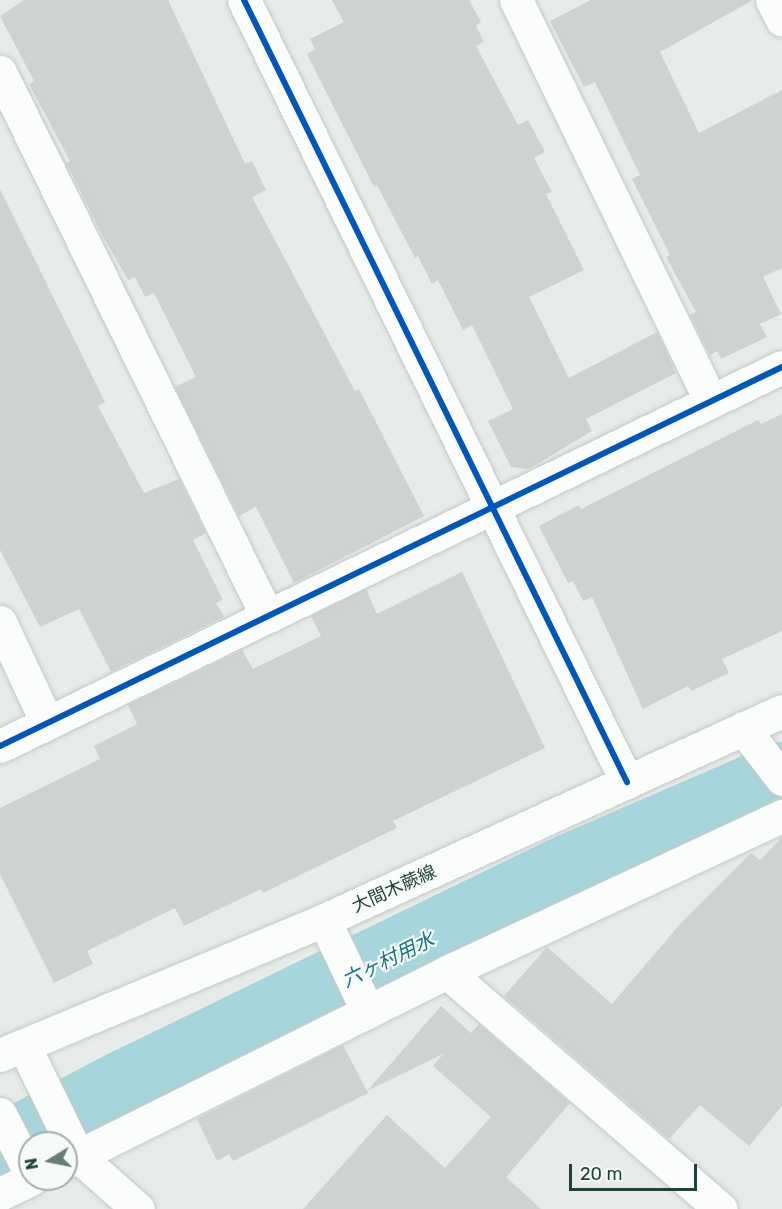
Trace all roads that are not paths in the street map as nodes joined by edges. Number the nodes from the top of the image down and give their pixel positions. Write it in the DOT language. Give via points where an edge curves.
graph roads {
  1 [pos="244,0"];
  2 [pos="516,0"];
  3 [pos="772,0"];
  4 [pos="782,20"];
  5 [pos="0,72"];
  6 [pos="782,367"];
  7 [pos="711,401"];
  8 [pos="492,507"];
  9 [pos="267,616"];
  10 [pos="0,622"];
  11 [pos="782,711"];
  12 [pos="47,723"];
  13 [pos="743,729"];
  14 [pos="0,746"];
  15 [pos="782,779"];
  16 [pos="627,782"];
  17 [pos="782,816"];
  18 [pos="324,920"];
  19 [pos="447,972"];
  20 [pos="368,1011"];
  21 [pos="12,1050"];
  22 [pos="0,1114"];
  23 [pos="57,1131"];
  24 [pos="18,1149"];
  25 [pos="78,1156"];
  26 [pos="78,1164"];
  27 [pos="18,1185"];
  28 [pos="0,1194"];
  29 [pos="138,1209"];
  30 [pos="721,1209"];
  1 -- 8 [label="street"];
  2 -- 7 [label="street"];
  3 -- 4 [label="street"];
  5 -- 9 [label="street"];
  6 -- 7 [label="street"];
  7 -- 8 [label="street"];
  8 -- 9 [label="street"];
  8 -- 16 [label="street"];
  9 -- 12 [label="street"];
  10 -- 12 [label="street"];
  11 -- 13 [label="street, 大間木蕨線"];
  12 -- 14 [label="street"];
  13 -- 15 [label="street"];
  13 -- 16 [label="street, 大間木蕨線"];
  16 -- 18 [label="street, 大間木蕨線"];
  17 -- 19 [label="street"];
  18 -- 20 [label="street"];
  18 -- 21 [label="street, 大間木蕨線"];
  19 -- 20 [label="street"];
  19 -- 30 [label="street"];
  20 -- 25 [label="street"];
  21 -- 23 [label="street"];
  22 -- 24 [label="street"];
  26 -- 29 [label="street"];
  27 -- 28 [label="street"];
}
